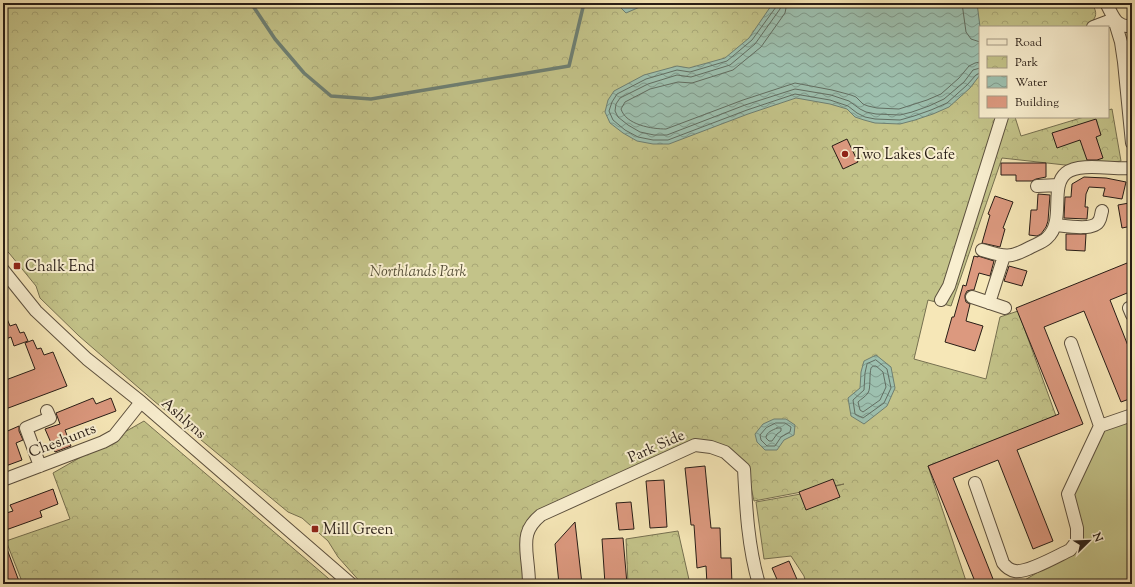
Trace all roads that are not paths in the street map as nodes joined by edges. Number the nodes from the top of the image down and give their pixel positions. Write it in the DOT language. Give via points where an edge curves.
graph roads {
  1 [pos="1106,3"];
  2 [pos="1114,3"];
  3 [pos="1114,18"];
  4 [pos="1095,26"];
  5 [pos="1132,26"];
  6 [pos="1132,45"];
  7 [pos="1128,87"];
  8 [pos="1002,118"];
  9 [pos="1132,139"];
  10 [pos="1132,168"];
  11 [pos="1059,185"];
  12 [pos="1037,186"];
  13 [pos="1102,211"];
  14 [pos="1056,225"];
  15 [pos="982,250"];
  16 [pos="1004,256"];
  17 [pos="5,278"];
  18 [pos="972,297"];
  19 [pos="941,300"];
  20 [pos="989,303"];
  21 [pos="1005,308"];
  22 [pos="1071,343"];
  23 [pos="141,402"];
  24 [pos="47,411"];
  25 [pos="1132,416"];
  26 [pos="1100,426"];
  27 [pos="40,466"];
  28 [pos="3,480"];
  29 [pos="975,483"];
  30 [pos="351,584"];
  31 [pos="530,584"];
  32 [pos="759,584"];
  1 -- 3 [label="street"];
  2 -- 3 [label="street"];
  3 -- 4 [label="street"];
  3 -- 5 [label="street" via="1120,25"];
  3 -- 7 [label="street" via="1121,42"];
  6 -- 7 [label="street"];
  7 -- 9 [label="street"];
  8 -- 19 [label="street" via="950,286"];
  10 -- 11 [label="street" via="1076,168 1067,172"];
  11 -- 12 [label="street"];
  11 -- 14 [label="street"];
  13 -- 14 [label="street" via="1095,225"];
  14 -- 16 [label="street" via="1047,238 1038,244 1015,255"];
  15 -- 16 [label="street"];
  16 -- 20 [label="street"];
  17 -- 23 [label="street, Ashlyns" via="87,359"];
  18 -- 20 [label="street"];
  20 -- 21 [label="street"];
  22 -- 26 [label="street"];
  23 -- 27 [label="street, Cheshunts" via="114,436"];
  23 -- 30 [label="street, Ashlyns"];
  24 -- 27 [label="street" via="50,418 26,428"];
  25 -- 26 [label="street"];
  26 -- 29 [label="street" via="1068,494 1077,528 1076,540 1070,550 1026,570 1014,571 1007,568"];
  27 -- 28 [label="street, Cheshunts"];
  31 -- 32 [label="street, Park Side" via="525,542 526,534 535,520 695,445 725,452 744,469 746,513 753,565"];
}
